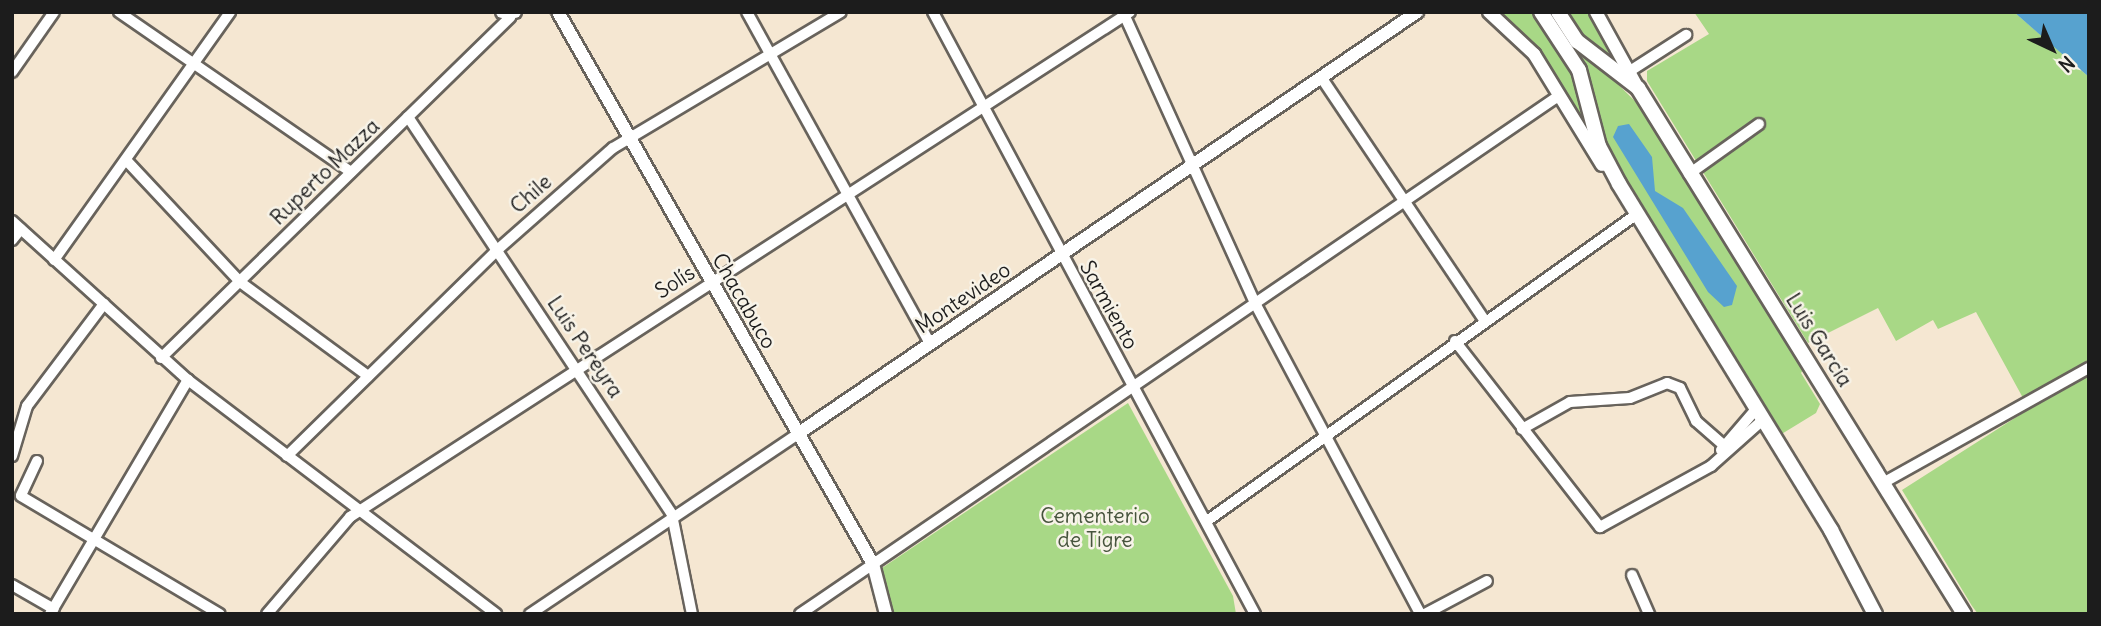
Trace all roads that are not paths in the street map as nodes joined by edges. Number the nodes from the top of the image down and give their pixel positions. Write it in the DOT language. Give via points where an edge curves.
graph roads {
  1 [pos="54,12"];
  2 [pos="119,12"];
  3 [pos="230,12"];
  4 [pos="558,12"];
  5 [pos="747,12"];
  6 [pos="841,12"];
  7 [pos="933,12"];
  8 [pos="1417,12"];
  9 [pos="1489,12"];
  10 [pos="1541,12"];
  11 [pos="1558,12"];
  12 [pos="1596,12"];
  13 [pos="1126,13"];
  14 [pos="509,14"];
  15 [pos="1686,35"];
  16 [pos="771,54"];
  17 [pos="195,63"];
  18 [pos="1630,71"];
  19 [pos="12,72"];
  20 [pos="1321,77"];
  21 [pos="1638,88"];
  22 [pos="1560,95"];
  23 [pos="986,107"];
  24 [pos="408,117"];
  25 [pos="1759,124"];
  26 [pos="629,139"];
  27 [pos="126,160"];
  28 [pos="1190,168"];
  29 [pos="351,172"];
  30 [pos="1689,174"];
  31 [pos="1619,184"];
  32 [pos="848,195"];
  33 [pos="1404,201"];
  34 [pos="1637,214"];
  35 [pos="12,221"];
  36 [pos="22,229"];
  37 [pos="12,240"];
  38 [pos="495,252"];
  39 [pos="1059,256"];
  40 [pos="54,260"];
  41 [pos="710,281"];
  42 [pos="240,282"];
  43 [pos="104,304"];
  44 [pos="1256,305"];
  45 [pos="1484,320"];
  46 [pos="1455,341"];
  47 [pos="930,344"];
  48 [pos="161,358"];
  49 [pos="578,368"];
  50 [pos="2089,368"];
  51 [pos="368,376"];
  52 [pos="188,380"];
  53 [pos="1134,389"];
  54 [pos="1761,414"];
  55 [pos="1522,429"];
  56 [pos="799,433"];
  57 [pos="1324,439"];
  58 [pos="1725,448"];
  59 [pos="12,456"];
  60 [pos="287,456"];
  61 [pos="37,461"];
  62 [pos="1884,483"];
  63 [pos="359,511"];
  64 [pos="672,515"];
  65 [pos="1207,521"];
  66 [pos="95,540"];
  67 [pos="873,564"];
  68 [pos="1632,575"];
  69 [pos="1487,581"];
  70 [pos="12,585"];
  71 [pos="52,611"];
  72 [pos="220,614"];
  73 [pos="267,614"];
  74 [pos="496,614"];
  75 [pos="530,614"];
  76 [pos="692,614"];
  77 [pos="800,614"];
  78 [pos="886,614"];
  79 [pos="1255,614"];
  80 [pos="1423,614"];
  81 [pos="1650,614"];
  82 [pos="1875,614"];
  83 [pos="1964,614"];
  1 -- 19 [label="street"];
  2 -- 17 [label="street"];
  3 -- 17 [label="street"];
  4 -- 26 [label="street, Chacabuco"];
  5 -- 16 [label="street"];
  6 -- 16 [label="street, Chile"];
  7 -- 23 [label="street, Sarmiento"];
  8 -- 20 [label="street, Montevideo"];
  9 -- 22 [label="street" via="1529,49"];
  10 -- 31 [label="main road" via="1579,70 1599,146"];
  11 -- 21 [label="main road, Luis García" via="1585,48"];
  12 -- 18 [label="street, Luis García"];
  13 -- 23 [label="street, Solís"];
  13 -- 28 [label="street"];
  14 -- 24 [label="street, Ruperto Mazza"];
  15 -- 18 [label="street"];
  16 -- 26 [label="street, Chile"];
  16 -- 32 [label="street"];
  17 -- 27 [label="street"];
  17 -- 29 [label="street"];
  18 -- 21 [label="street, Luis García"];
  20 -- 28 [label="street, Montevideo"];
  20 -- 33 [label="street"];
  21 -- 30 [label="main road, Luis García"];
  22 -- 31 [label="street"];
  22 -- 33 [label="street"];
  23 -- 32 [label="street, Solís"];
  23 -- 39 [label="street, Sarmiento"];
  24 -- 29 [label="street, Ruperto Mazza"];
  24 -- 38 [label="street, Luis Pereyra"];
  25 -- 30 [label="street"];
  26 -- 38 [label="street, Chile"];
  26 -- 41 [label="street, Chacabuco"];
  27 -- 40 [label="street"];
  27 -- 42 [label="street"];
  28 -- 39 [label="street, Montevideo"];
  28 -- 44 [label="street"];
  29 -- 42 [label="street, Ruperto Mazza"];
  30 -- 62 [label="main road, Luis García"];
  31 -- 34 [label="main road"];
  32 -- 41 [label="street, Solís"];
  32 -- 47 [label="street"];
  33 -- 44 [label="street"];
  33 -- 45 [label="street"];
  34 -- 45 [label="street"];
  34 -- 54 [label="main road"];
  35 -- 36 [label="street"];
  36 -- 37 [label="street"];
  36 -- 40 [label="street"];
  38 -- 49 [label="street, Luis Pereyra"];
  38 -- 51 [label="street, Chile"];
  39 -- 47 [label="street, Montevideo"];
  39 -- 53 [label="street, Sarmiento"];
  40 -- 43 [label="street"];
  41 -- 49 [label="street, Solís"];
  41 -- 56 [label="street, Chacabuco"];
  42 -- 48 [label="street, Ruperto Mazza"];
  42 -- 51 [label="street"];
  43 -- 48 [label="street"];
  43 -- 59 [label="street" via="27,406"];
  44 -- 53 [label="street"];
  44 -- 57 [label="street"];
  45 -- 46 [label="street"];
  46 -- 55 [label="street"];
  46 -- 57 [label="street"];
  47 -- 56 [label="street, Montevideo"];
  48 -- 52 [label="street"];
  49 -- 63 [label="street, Solís"];
  49 -- 64 [label="street, Luis Pereyra"];
  50 -- 62 [label="street"];
  51 -- 60 [label="street, Chile"];
  52 -- 60 [label="street"];
  52 -- 66 [label="street"];
  53 -- 65 [label="street, Sarmiento"];
  53 -- 67 [label="street"];
  54 -- 58 [label="street"];
  54 -- 82 [label="main road"];
  55 -- 58 [label="street" via="1570,402 1630,398 1667,383 1679,388 1696,421"];
  55 -- 58 [label="street" via="1600,527 1719,457"];
  56 -- 64 [label="street, Montevideo"];
  56 -- 67 [label="street, Chacabuco"];
  57 -- 65 [label="street"];
  57 -- 80 [label="street"];
  60 -- 63 [label="street"];
  61 -- 66 [label="street" via="21,496"];
  62 -- 83 [label="main road, Luis García"];
  63 -- 73 [label="street, Solís"];
  63 -- 74 [label="street"];
  64 -- 75 [label="street, Montevideo"];
  64 -- 76 [label="street, Luis Pereyra"];
  65 -- 79 [label="street, Sarmiento"];
  66 -- 71 [label="street"];
  66 -- 72 [label="street"];
  67 -- 77 [label="street"];
  67 -- 78 [label="street, Chacabuco"];
  68 -- 81 [label="street"];
  69 -- 80 [label="street"];
  70 -- 71 [label="street"];
}
